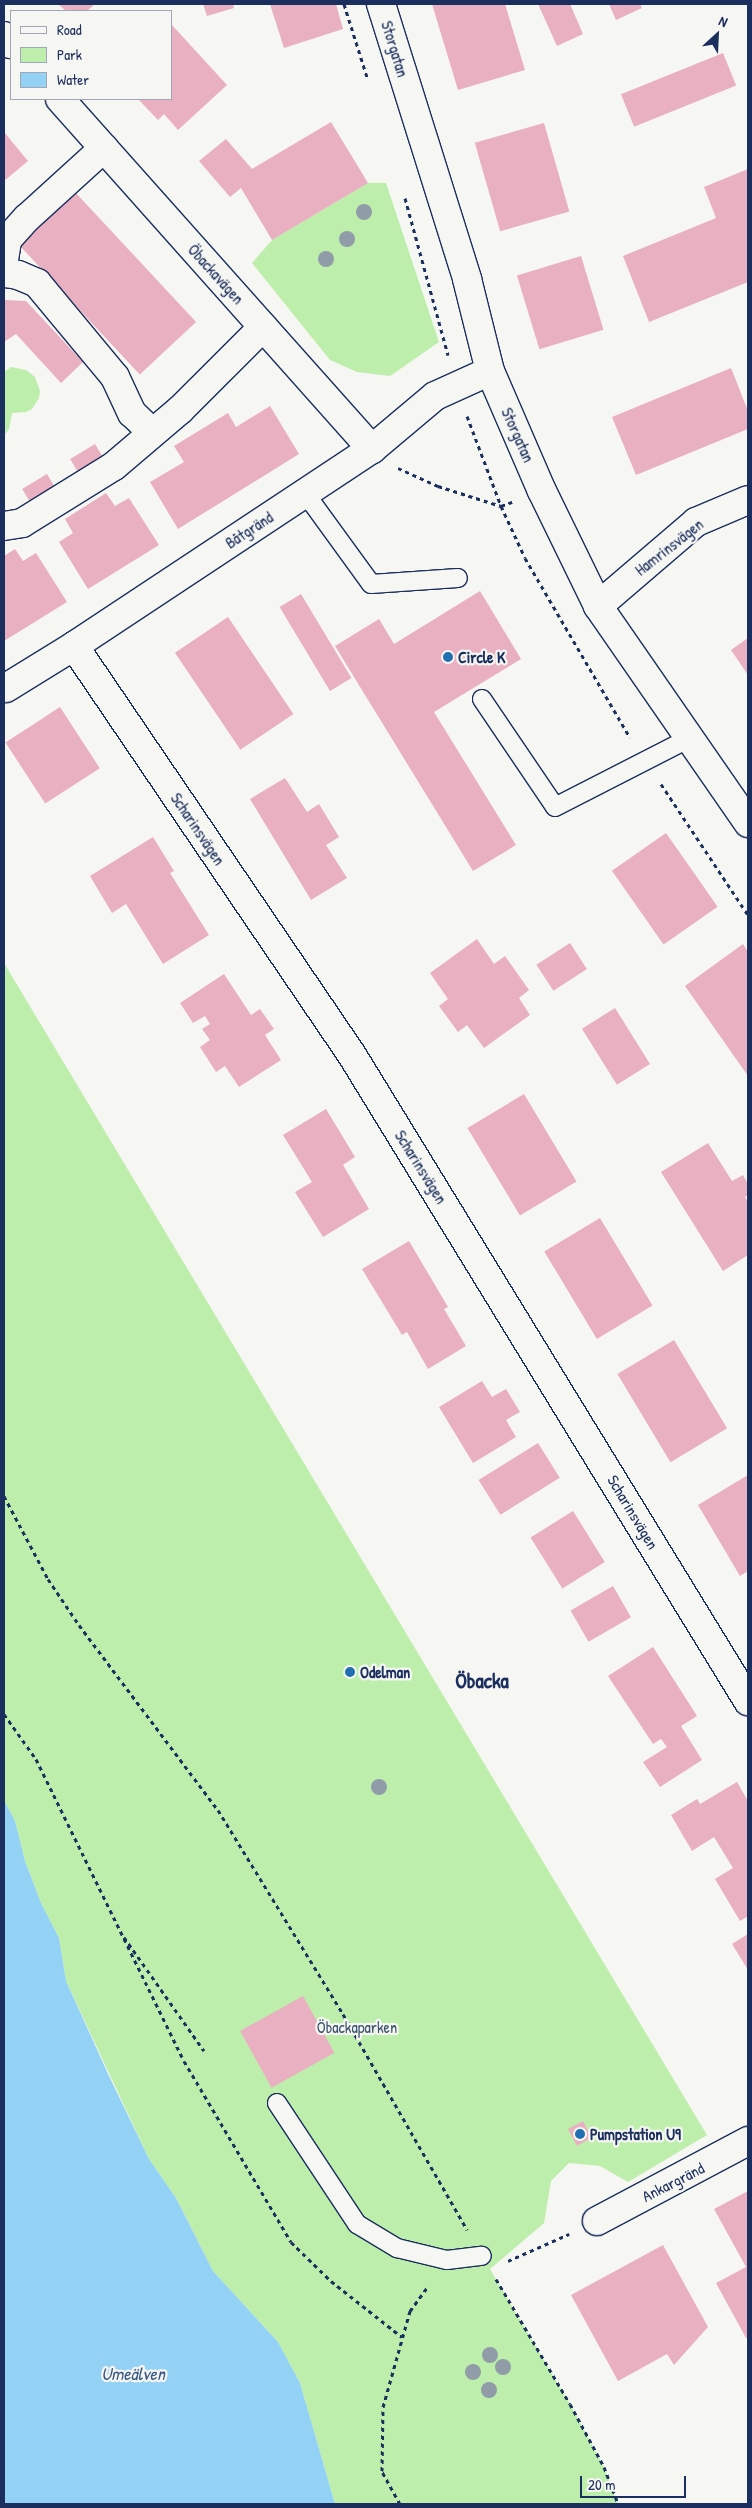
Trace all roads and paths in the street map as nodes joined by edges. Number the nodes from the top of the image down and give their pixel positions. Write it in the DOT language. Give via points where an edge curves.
graph roads {
  1 [pos="381,4"];
  2 [pos="61,100"];
  3 [pos="104,148"];
  4 [pos="4,260"];
  5 [pos="4,274"];
  6 [pos="262,327"];
  7 [pos="490,372"];
  8 [pos="152,432"];
  9 [pos="372,449"];
  10 [pos="542,491"];
  11 [pos="305,493"];
  12 [pos="748,500"];
  13 [pos="4,526"];
  14 [pos="458,578"];
  15 [pos="598,606"];
  16 [pos="74,646"];
  17 [pos="6,688"];
  18 [pos="482,698"];
  19 [pos="690,738"];
  20 [pos="748,823"];
  21 [pos="4,1496"];
  22 [pos="748,1701"];
  23 [pos="4,1714"];
  24 [pos="118,1928"];
  25 [pos="204,2051"];
  26 [pos="278,2103"];
  27 [pos="748,2141"];
  28 [pos="597,2221"];
  29 [pos="447,2260"];
  30 [pos="486,2262"];
  31 [pos="402,2337"];
  32 [pos="400,2504"];
  33 [pos="618,2504"];
  1 -- 7 [label="street, Storgatan" via="467,279"];
  2 -- 3 [label="street, Öbackavägen"];
  3 -- 4 [label="street" via="7,240"];
  3 -- 6 [label="street, Öbackavägen"];
  5 -- 8 [label="street" via="18,275 37,283 115,377 132,413"];
  6 -- 8 [label="street" via="181,408"];
  6 -- 9 [label="street, Öbackavägen"];
  7 -- 9 [label="street, Båtgränd" via="435,396"];
  7 -- 10 [label="street, Storgatan"];
  8 -- 13 [label="street" via="114,466 22,523"];
  9 -- 10 [label="path" via="385,463 438,486 501,506"];
  9 -- 11 [label="street, Båtgränd"];
  10 -- 15 [label="street, Storgatan"];
  11 -- 14 [label="lane" via="371,584"];
  11 -- 16 [label="street, Båtgränd"];
  12 -- 15 [label="street, Hamrinsvägen" via="696,522"];
  15 -- 19 [label="street, Storgatan"];
  16 -- 17 [label="street, Båtgränd"];
  16 -- 22 [label="street, Scharinsvägen" via="352,1055"];
  18 -- 19 [label="lane" via="555,808"];
  19 -- 20 [label="street, Storgatan"];
  21 -- 30 [label="path" via="48,1578 79,1625 218,1810 343,2014"];
  23 -- 24 [label="path" via="36,1759"];
  24 -- 25 [label="path"];
  24 -- 31 [label="path" via="184,2061 292,2242 331,2281"];
  26 -- 29 [label="lane" via="357,2224 397,2248"];
  27 -- 28 [label="street, Ankargränd"];
  28 -- 30 [label="path"];
  29 -- 30 [label="lane"];
  29 -- 31 [label="path" via="410,2311"];
  30 -- 33 [label="path" via="570,2404 604,2467"];
  31 -- 32 [label="path" via="382,2407 382,2471"];
}
